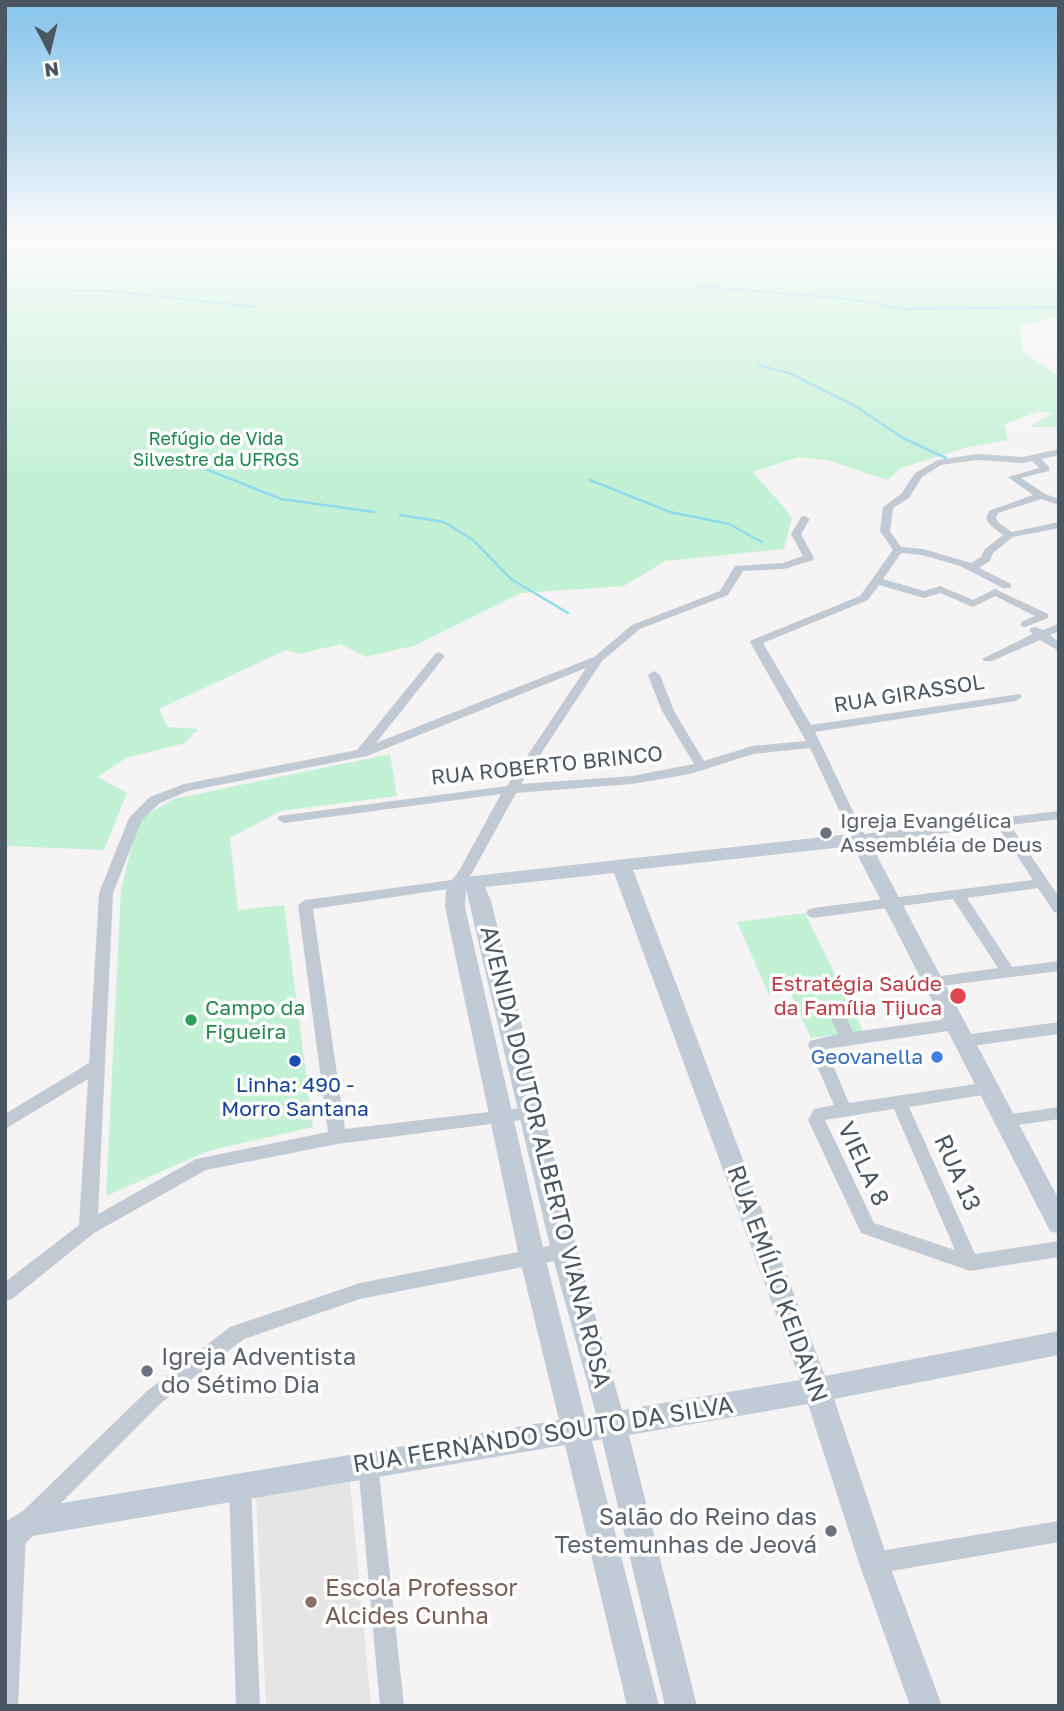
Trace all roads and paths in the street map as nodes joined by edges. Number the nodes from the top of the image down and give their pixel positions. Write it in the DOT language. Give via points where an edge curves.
graph roads {
  1 [pos="1059,452"];
  2 [pos="1033,457"];
  3 [pos="1041,496"];
  4 [pos="1059,502"];
  5 [pos="805,519"];
  6 [pos="1059,525"];
  7 [pos="1010,536"];
  8 [pos="898,550"];
  9 [pos="971,568"];
  10 [pos="876,581"];
  11 [pos="995,592"];
  12 [pos="1059,627"];
  13 [pos="1039,633"];
  14 [pos="1059,648"];
  15 [pos="439,656"];
  16 [pos="598,659"];
  17 [pos="988,659"];
  18 [pos="654,675"];
  19 [pos="1016,697"];
  20 [pos="807,729"];
  21 [pos="813,744"];
  22 [pos="362,753"];
  23 [pos="700,764"];
  24 [pos="511,789"];
  25 [pos="1059,815"];
  26 [pos="284,819"];
  27 [pos="1000,821"];
  28 [pos="859,839"];
  29 [pos="623,871"];
  30 [pos="1042,883"];
  31 [pos="461,886"];
  32 [pos="957,894"];
  33 [pos="891,902"];
  34 [pos="1059,909"];
  35 [pos="813,913"];
  36 [pos="1059,966"];
  37 [pos="1008,972"];
  38 [pos="933,982"];
  39 [pos="502,990"];
  40 [pos="473,995"];
  41 [pos="836,1013"];
  42 [pos="1059,1028"];
  43 [pos="959,1032"];
  44 [pos="848,1038"];
  45 [pos="96,1066"];
  46 [pos="989,1088"];
  47 [pos="899,1102"];
  48 [pos="844,1111"];
  49 [pos="531,1113"];
  50 [pos="1059,1113"];
  51 [pos="503,1117"];
  52 [pos="1005,1121"];
  53 [pos="5,1123"];
  54 [pos="337,1137"];
  55 [pos="1059,1224"];
  56 [pos="88,1228"];
  57 [pos="1059,1250"];
  58 [pos="564,1251"];
  59 [pos="532,1256"];
  60 [pos="970,1263"];
  61 [pos="5,1293"];
  62 [pos="1059,1343"];
  63 [pos="817,1390"];
  64 [pos="612,1423"];
  65 [pos="576,1430"];
  66 [pos="368,1464"];
  67 [pos="240,1486"];
  68 [pos="1059,1531"];
  69 [pos="15,1533"];
  70 [pos="874,1563"];
  71 [pos="6,1706"];
  72 [pos="248,1706"];
  73 [pos="392,1706"];
  74 [pos="643,1706"];
  75 [pos="681,1706"];
  76 [pos="926,1706"];
  1 -- 2 [label="street"];
  2 -- 3 [label="street" via="1046,469 1013,477"];
  2 -- 8 [label="street" via="975,457 938,463 918,475 905,496 888,507 886,531"];
  3 -- 4 [label="street"];
  3 -- 7 [label="street" via="994,510 995,525"];
  5 -- 16 [label="street" via="796,534 808,558 784,566 739,568 723,594 636,627"];
  6 -- 7 [label="street"];
  7 -- 9 [label="street"];
  8 -- 9 [label="street" via="923,552"];
  8 -- 10 [label="street"];
  9 -- 11 [label="street" via="1007,586"];
  10 -- 11 [label="street" via="923,595 940,589 973,604"];
  10 -- 20 [label="street" via="864,598 756,642"];
  11 -- 13 [label="street" via="1044,615 1025,624"];
  12 -- 13 [label="street"];
  13 -- 14 [label="street"];
  13 -- 17 [label="street"];
  15 -- 22 [label="street"];
  16 -- 22 [label="street"];
  16 -- 24 [label="street"];
  18 -- 23 [label="street" via="667,711"];
  19 -- 20 [label="street, RUA GIRASSOL"];
  20 -- 21 [label="street"];
  21 -- 23 [label="street, RUA ROBERTO BRINCO" via="752,750"];
  21 -- 28 [label="street"];
  22 -- 45 [label="street" via="184,788 155,800 136,818 106,892"];
  23 -- 24 [label="street, RUA ROBERTO BRINCO" via="632,780"];
  24 -- 26 [label="street, RUA ROBERTO BRINCO"];
  24 -- 31 [label="street"];
  25 -- 27 [label="street"];
  27 -- 28 [label="street"];
  27 -- 30 [label="street"];
  28 -- 29 [label="street" via="740,855 693,868"];
  28 -- 33 [label="street"];
  29 -- 31 [label="street"];
  29 -- 63 [label="street, RUA EMÍLIO KEIDANN"];
  30 -- 32 [label="street"];
  30 -- 34 [label="street"];
  31 -- 39 [label="street, AVENIDA DOUTOR ALBERTO VIANA ROSA"];
  31 -- 40 [label="street, AVENIDA DOUTOR ALBERTO VIANA ROSA" via="455,907"];
  31 -- 54 [label="street" via="305,905"];
  32 -- 33 [label="street"];
  32 -- 37 [label="street"];
  33 -- 35 [label="street"];
  33 -- 38 [label="street"];
  36 -- 37 [label="street"];
  37 -- 38 [label="street"];
  38 -- 43 [label="street"];
  39 -- 40 [label="street"];
  39 -- 49 [label="street, AVENIDA DOUTOR ALBERTO VIANA ROSA"];
  40 -- 51 [label="street, AVENIDA DOUTOR ALBERTO VIANA ROSA"];
  41 -- 44 [label="street"];
  42 -- 43 [label="street"];
  43 -- 44 [label="street"];
  43 -- 46 [label="street"];
  44 -- 48 [label="street" via="816,1045"];
  45 -- 53 [label="street"];
  45 -- 56 [label="street"];
  46 -- 47 [label="street, VIELA 8"];
  46 -- 52 [label="street"];
  47 -- 48 [label="street, VIELA 8"];
  47 -- 60 [label="street, RUA 13"];
  48 -- 60 [label="street, VIELA 8" via="820,1114 816,1120 864,1225"];
  49 -- 51 [label="street"];
  49 -- 58 [label="street, AVENIDA DOUTOR ALBERTO VIANA ROSA"];
  50 -- 52 [label="street"];
  51 -- 54 [label="street"];
  51 -- 59 [label="street, AVENIDA DOUTOR ALBERTO VIANA ROSA"];
  52 -- 55 [label="street"];
  54 -- 56 [label="street" via="202,1164"];
  56 -- 61 [label="street"];
  57 -- 60 [label="street"];
  58 -- 59 [label="street"];
  58 -- 64 [label="street, AVENIDA DOUTOR ALBERTO VIANA ROSA"];
  59 -- 65 [label="street, AVENIDA DOUTOR ALBERTO VIANA ROSA"];
  59 -- 69 [label="street" via="360,1291 237,1333 154,1397"];
  62 -- 63 [label="street, RUA FERNANDO SOUTO DA SILVA"];
  63 -- 64 [label="street, RUA FERNANDO SOUTO DA SILVA"];
  63 -- 70 [label="street, RUA EMÍLIO KEIDANN"];
  64 -- 65 [label="street, RUA FERNANDO SOUTO DA SILVA"];
  64 -- 75 [label="street, AVENIDA DOUTOR ALBERTO VIANA ROSA"];
  65 -- 66 [label="street, RUA FERNANDO SOUTO DA SILVA"];
  65 -- 74 [label="street, AVENIDA DOUTOR ALBERTO VIANA ROSA"];
  66 -- 67 [label="street, RUA FERNANDO SOUTO DA SILVA"];
  66 -- 73 [label="street"];
  67 -- 69 [label="street, RUA FERNANDO SOUTO DA SILVA"];
  67 -- 72 [label="street"];
  68 -- 70 [label="street"];
  69 -- 71 [label="street"];
  70 -- 76 [label="street, RUA EMÍLIO KEIDANN"];
}
